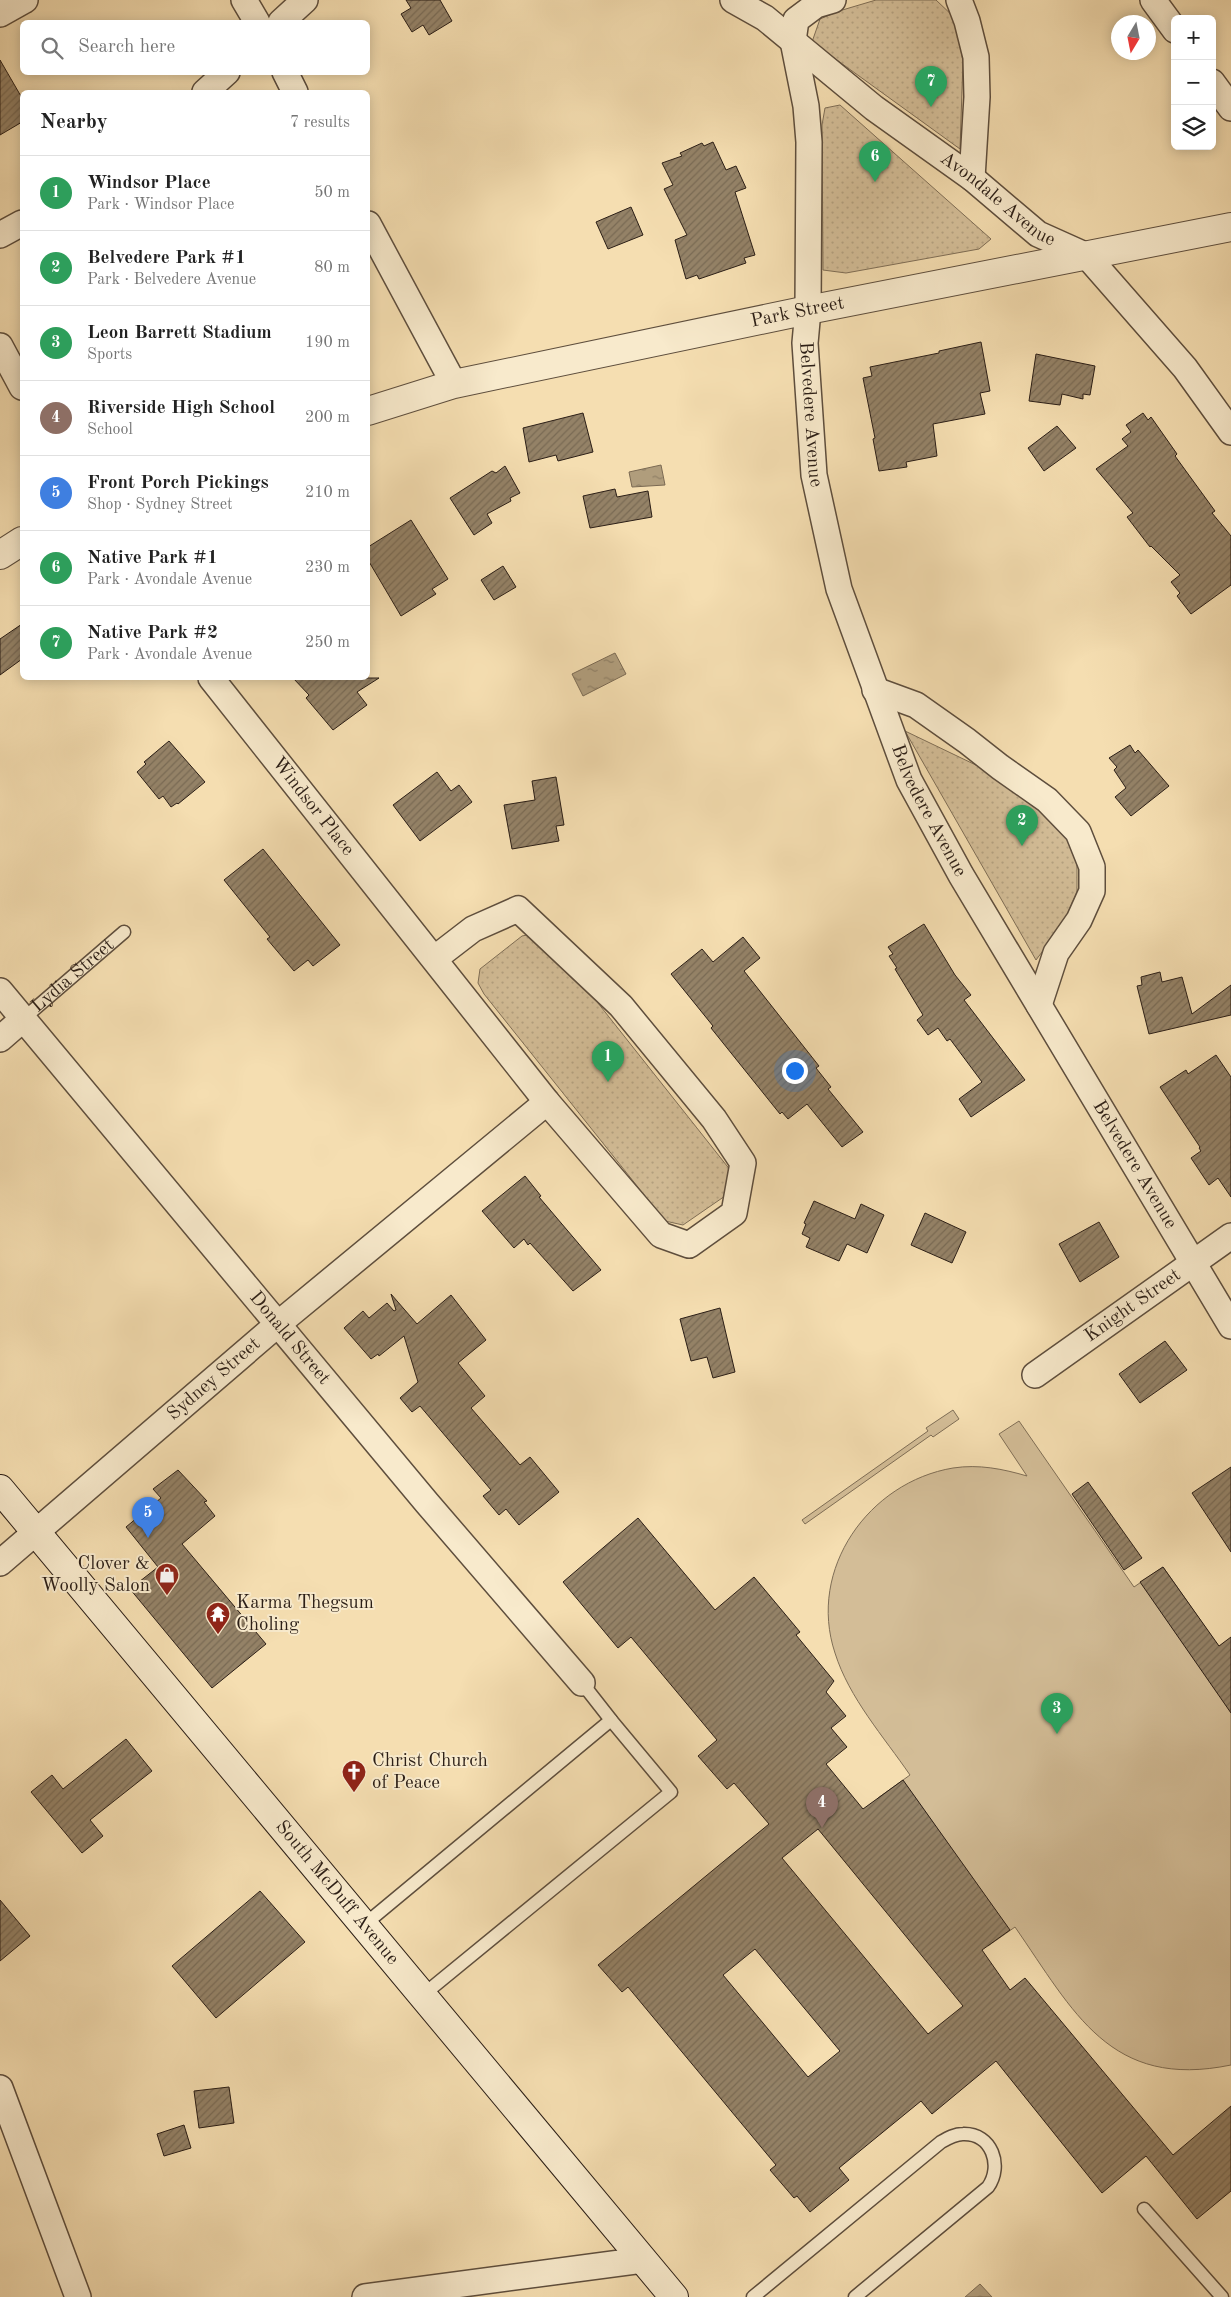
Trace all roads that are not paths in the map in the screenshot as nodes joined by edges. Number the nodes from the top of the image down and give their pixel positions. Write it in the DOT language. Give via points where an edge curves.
graph roads {
  1 [pos="25,0"];
  2 [pos="244,0"];
  3 [pos="305,0"];
  4 [pos="733,0"];
  5 [pos="834,0"];
  6 [pos="959,0"];
  7 [pos="1153,0"];
  8 [pos="0,14"];
  9 [pos="256,20"];
  10 [pos="283,20"];
  11 [pos="1171,25"];
  12 [pos="793,42"];
  13 [pos="224,75"];
  14 [pos="286,75"];
  15 [pos="1216,87"];
  16 [pos="207,90"];
  17 [pos="295,90"];
  18 [pos="1231,108"];
  19 [pos="972,178"];
  20 [pos="20,223"];
  21 [pos="1231,227"];
  22 [pos="370,228"];
  23 [pos="0,235"];
  24 [pos="1087,256"];
  25 [pos="808,310"];
  26 [pos="0,346"];
  27 [pos="20,383"];
  28 [pos="454,384"];
  29 [pos="370,410"];
  30 [pos="1231,432"];
  31 [pos="20,542"];
  32 [pos="0,555"];
  33 [pos="213,680"];
  34 [pos="875,690"];
  35 [pos="124,932"];
  36 [pos="434,959"];
  37 [pos="0,991"];
  38 [pos="1039,1005"];
  39 [pos="23,1019"];
  40 [pos="0,1039"];
  41 [pos="547,1102"];
  42 [pos="1231,1236"];
  43 [pos="1193,1262"];
  44 [pos="278,1324"];
  45 [pos="1231,1326"];
  46 [pos="1035,1375"];
  47 [pos="0,1489"];
  48 [pos="36,1532"];
  49 [pos="0,1563"];
  50 [pos="582,1683"];
  51 [pos="611,1720"];
  52 [pos="364,1925"];
  53 [pos="423,1995"];
  54 [pos="0,2088"];
  55 [pos="1144,2209"];
  56 [pos="643,2260"];
  57 [pos="78,2297"];
  58 [pos="365,2297"];
  59 [pos="674,2297"];
  60 [pos="752,2297"];
  61 [pos="855,2297"];
  62 [pos="1222,2297"];
  1 -- 8 [label="street"];
  2 -- 9 [label="street"];
  3 -- 10 [label="street"];
  4 -- 12 [label="street, Avondale Avenue" via="765,18"];
  5 -- 12 [label="street" via="816,6 796,20"];
  6 -- 19 [label="street" via="976,56"];
  7 -- 11 [label="street"];
  12 -- 19 [label="street, Avondale Avenue" via="874,108"];
  12 -- 25 [label="street, Belvedere Avenue" via="806,106 809,142"];
  13 -- 16 [label="street"];
  14 -- 17 [label="street"];
  15 -- 18 [label="street"];
  19 -- 24 [label="street, Avondale Avenue" via="1038,234"];
  20 -- 23 [label="street"];
  21 -- 24 [label="main road, Park Street"];
  22 -- 28 [label="street"];
  24 -- 25 [label="main road, Park Street"];
  24 -- 30 [label="street, Avondale Avenue" via="1185,368"];
  25 -- 28 [label="main road, Park Street"];
  25 -- 34 [label="street, Belvedere Avenue" via="804,343 814,475 839,589"];
  26 -- 27 [label="street"];
  28 -- 29 [label="main road, Park Street"];
  31 -- 32 [label="main road"];
  33 -- 36 [label="street, Windsor Place"];
  34 -- 38 [label="street, Belvedere Avenue" via="909,780 961,875"];
  34 -- 38 [label="street" via="916,705 968,741 1047,800 1078,832 1092,867 1092,891 1079,920 1056,953"];
  35 -- 39 [label="lane, Lydia Street"];
  36 -- 41 [label="street, Windsor Place"];
  36 -- 41 [label="street, Windsor Place" via="473,929 518,909 622,1006 714,1119 743,1163 734,1213 689,1245 661,1235"];
  37 -- 39 [label="street, Donald Street"];
  38 -- 43 [label="street, Belvedere Avenue"];
  39 -- 40 [label="street, Lydia Street"];
  39 -- 44 [label="street, Donald Street"];
  41 -- 44 [label="street, Sydney Street"];
  42 -- 43 [label="street, Knight Street"];
  43 -- 45 [label="street, Belvedere Avenue"];
  43 -- 46 [label="street, Knight Street"];
  44 -- 48 [label="street, Sydney Street"];
  44 -- 50 [label="street, Donald Street"];
  47 -- 48 [label="main road, South McDuff Avenue"];
  48 -- 49 [label="street, Sydney Street"];
  48 -- 52 [label="main road, South McDuff Avenue"];
  50 -- 51 [label="lane"];
  51 -- 52 [label="lane"];
  51 -- 53 [label="lane" via="671,1792"];
  52 -- 53 [label="main road, South McDuff Avenue"];
  53 -- 56 [label="main road, South McDuff Avenue"];
  54 -- 57 [label="street"];
  55 -- 62 [label="lane"];
  56 -- 58 [label="street"];
  56 -- 59 [label="main road, South McDuff Avenue"];
  60 -- 61 [label="lane" via="941,2142 962,2134 986,2142 995,2157 996,2170 988,2187"];
}
